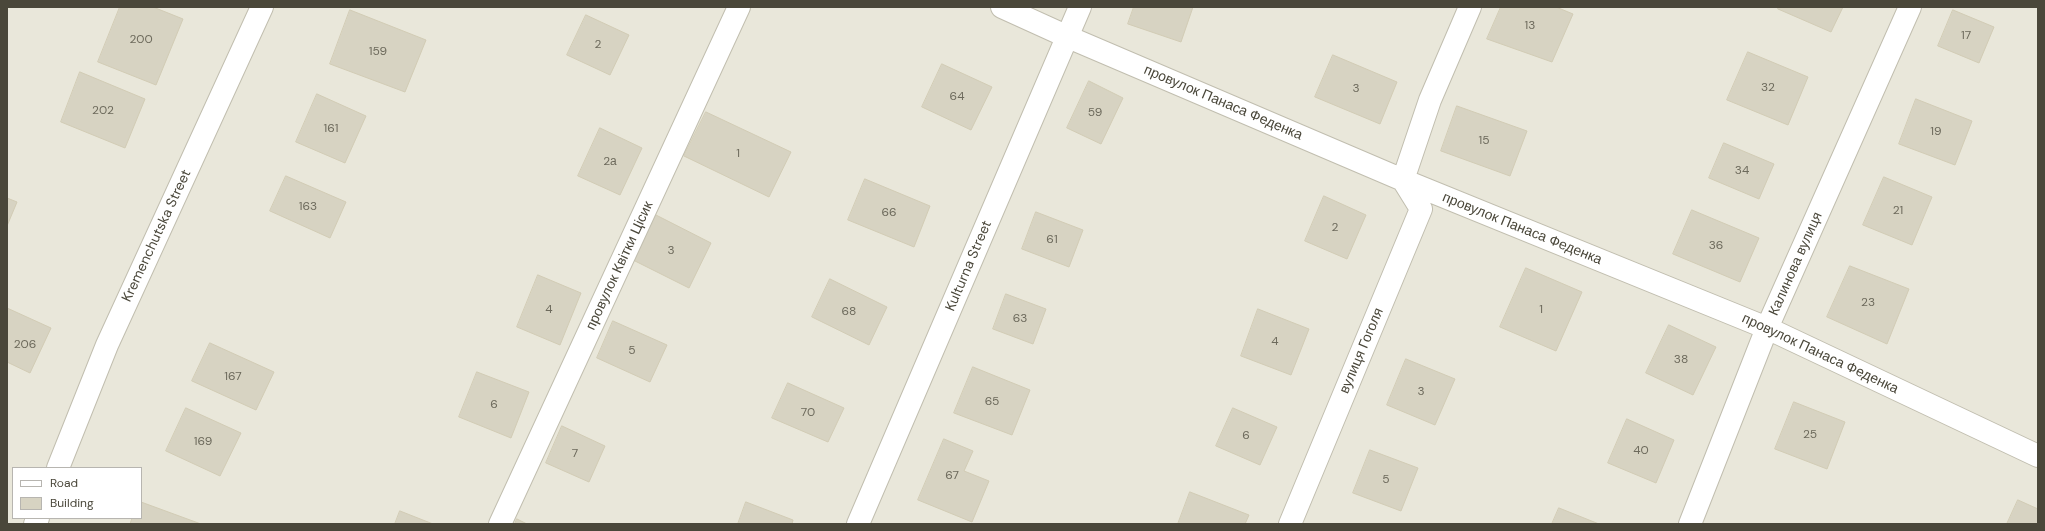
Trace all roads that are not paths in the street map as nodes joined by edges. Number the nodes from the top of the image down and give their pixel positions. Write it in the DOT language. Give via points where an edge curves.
graph roads {
  1 [pos="262,7"];
  2 [pos="739,7"];
  3 [pos="1002,7"];
  4 [pos="1080,7"];
  5 [pos="1470,7"];
  6 [pos="1910,7"];
  7 [pos="1068,37"];
  8 [pos="1403,180"];
  9 [pos="1767,328"];
  10 [pos="2038,456"];
  11 [pos="58,467"];
  12 [pos="500,524"];
  13 [pos="858,524"];
  14 [pos="1290,524"];
  15 [pos="1690,524"];
  1 -- 11 [label="street, Kremenchutska Street" via="107,345"];
  2 -- 12 [label="street, провулок Квітки Цісик"];
  3 -- 7 [label="street, провулок Панаса Феденка"];
  4 -- 7 [label="street, Kulturna Street"];
  5 -- 8 [label="street" via="1430,100"];
  6 -- 9 [label="street, Калинова вулиця"];
  7 -- 8 [label="street, провулок Панаса Феденка"];
  7 -- 13 [label="street, Kulturna Street"];
  8 -- 9 [label="street, провулок Панаса Феденка"];
  8 -- 14 [label="street, вулиця Гоголя" via="1421,209"];
  9 -- 10 [label="street, провулок Панаса Феденка"];
  9 -- 15 [label="street, Калинова вулиця"];
}
